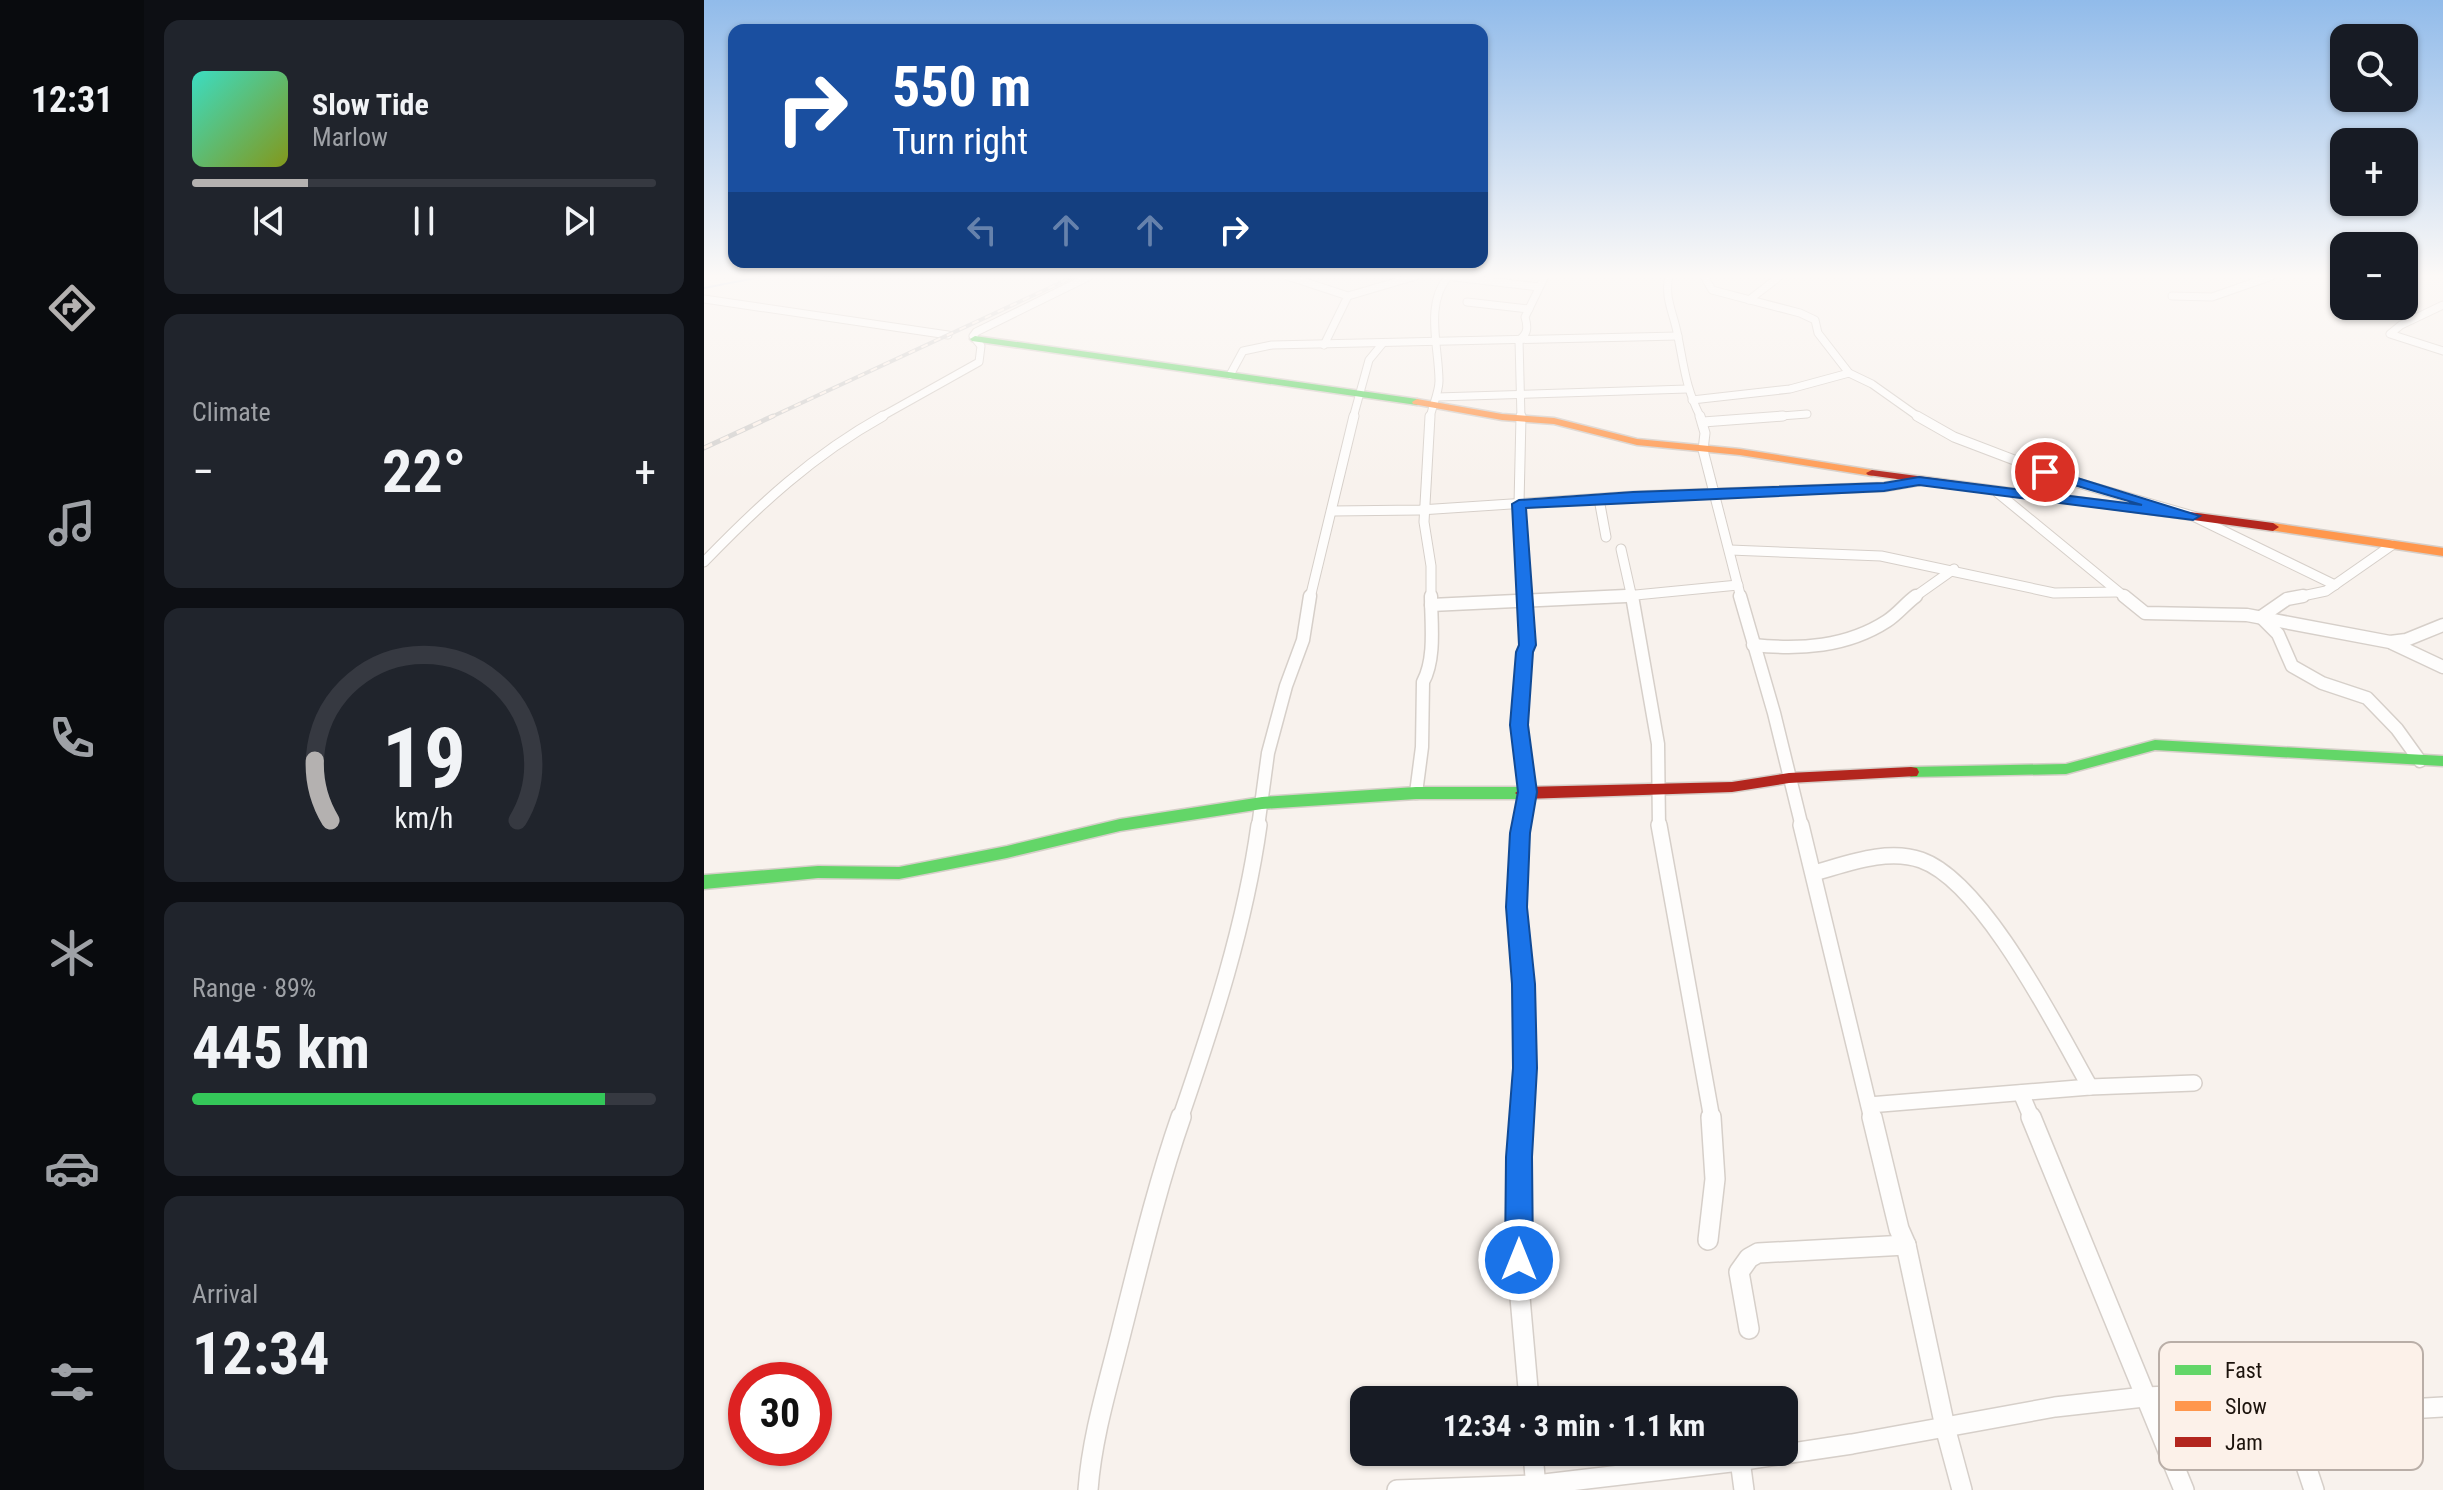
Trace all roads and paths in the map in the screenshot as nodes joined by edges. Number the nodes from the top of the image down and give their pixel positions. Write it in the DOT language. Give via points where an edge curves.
graph roads {
  1 [pos="981,346"];
  2 [pos="1015,346"];
  3 [pos="1305,346"];
  4 [pos="1381,346"];
  5 [pos="1436,346"];
  6 [pos="1520,346"];
  7 [pos="1680,346"];
  8 [pos="1828,346"];
  9 [pos="1849,373"];
  10 [pos="1230,375"];
  11 [pos="1687,389"];
  12 [pos="1360,394"];
  13 [pos="1518,395"];
  14 [pos="1692,400"];
  15 [pos="1436,401"];
  16 [pos="1807,414"];
  17 [pos="1521,418"];
  18 [pos="1703,422"];
  19 [pos="1703,450"];
  20 [pos="1919,481"];
  21 [pos="1715,493"];
  22 [pos="1998,493"];
  23 [pos="1599,499"];
  24 [pos="1519,504"];
  25 [pos="1427,509"];
  26 [pos="1333,511"];
  27 [pos="2193,516"];
  28 [pos="1606,537"];
  29 [pos="2392,545"];
  30 [pos="1621,549"];
  31 [pos="1730,550"];
  32 [pos="2443,552"];
  33 [pos="704,562"];
  34 [pos="1954,569"];
  35 [pos="1738,585"];
  36 [pos="2335,585"];
  37 [pos="2117,592"];
  38 [pos="1631,596"];
  39 [pos="1526,601"];
  40 [pos="1431,605"];
  41 [pos="2261,617"];
  42 [pos="2443,625"];
  43 [pos="2390,642"];
  44 [pos="1753,645"];
  45 [pos="2443,667"];
  46 [pos="2420,761"];
  47 [pos="2443,761"];
  48 [pos="1789,778"];
  49 [pos="1657,790"];
  50 [pos="1528,792"];
  51 [pos="1416,793"];
  52 [pos="1262,803"];
  53 [pos="1814,873"];
  54 [pos="704,882"];
  55 [pos="2194,1083"];
  56 [pos="2090,1087"];
  57 [pos="2021,1093"];
  58 [pos="1869,1105"];
  59 [pos="1708,1240"];
  60 [pos="1906,1245"];
  61 [pos="1749,1329"];
  62 [pos="1528,1386"];
  63 [pos="2159,1396"];
  64 [pos="2144,1397"];
  65 [pos="2443,1407"];
  66 [pos="2423,1408"];
  67 [pos="2159,1426"];
  68 [pos="1945,1427"];
  69 [pos="1798,1451"];
  70 [pos="1534,1466"];
  71 [pos="1696,1466"];
  72 [pos="1741,1466"];
  73 [pos="2177,1470"];
  74 [pos="2307,1470"];
  75 [pos="1536,1488"];
  76 [pos="1088,1490"];
  77 [pos="1397,1490"];
  78 [pos="1744,1490"];
  79 [pos="1962,1490"];
  80 [pos="2184,1490"];
  81 [pos="2314,1490"];
  1 -- 33 [label="street" via="979,362 812,460"];
  2 -- 10 [label="street"];
  3 -- 10 [label="street" via="1252,347 1243,351"];
  4 -- 12 [label="street" via="1369,360"];
  5 -- 15 [label="street"];
  6 -- 13 [label="street"];
  7 -- 11 [label="street"];
  8 -- 9 [label="street"];
  9 -- 14 [label="street" via="1786,392"];
  9 -- 27 [label="street" via="1981,449"];
  10 -- 12 [label="street"];
  11 -- 13 [label="street"];
  11 -- 14 [label="street"];
  12 -- 15 [label="street"];
  12 -- 26 [label="street"];
  13 -- 15 [label="street"];
  13 -- 17 [label="street"];
  14 -- 18 [label="street"];
  15 -- 17 [label="street"];
  15 -- 25 [label="street" via="1430,415"];
  16 -- 18 [label="street"];
  17 -- 19 [label="street"];
  17 -- 24 [label="street"];
  18 -- 19 [label="street"];
  19 -- 20 [label="street"];
  19 -- 21 [label="street"];
  20 -- 21 [label="street"];
  20 -- 22 [label="street"];
  21 -- 23 [label="street"];
  21 -- 31 [label="street"];
  22 -- 27 [label="street"];
  22 -- 37 [label="street"];
  23 -- 24 [label="street"];
  23 -- 28 [label="street"];
  24 -- 25 [label="street"];
  24 -- 39 [label="street"];
  25 -- 26 [label="street"];
  25 -- 40 [label="street"];
  26 -- 52 [label="street" via="1303,640 1268,753"];
  27 -- 29 [label="street"];
  27 -- 36 [label="street"];
  29 -- 32 [label="street"];
  29 -- 36 [label="street"];
  30 -- 38 [label="street"];
  31 -- 34 [label="street" via="1881,556"];
  31 -- 35 [label="street"];
  34 -- 37 [label="street" via="2054,593"];
  34 -- 44 [label="street" via="1870,631 1813,648"];
  35 -- 38 [label="street"];
  35 -- 44 [label="street"];
  36 -- 41 [label="street" via="2287,599"];
  37 -- 41 [label="street" via="2151,614"];
  38 -- 39 [label="street"];
  38 -- 49 [label="street" via="1658,744"];
  39 -- 40 [label="street"];
  39 -- 50 [label="street" via="1528,646 1519,725"];
  40 -- 51 [label="street"];
  41 -- 43 [label="street"];
  41 -- 46 [label="street" via="2278,634 2292,666 2367,698"];
  42 -- 43 [label="street"];
  43 -- 45 [label="street"];
  44 -- 48 [label="street"];
  46 -- 47 [label="street"];
  46 -- 48 [label="street" via="2155,745 2072,768"];
  48 -- 49 [label="street"];
  48 -- 53 [label="street"];
  49 -- 50 [label="street"];
  49 -- 59 [label="street" via="1658,822 1713,1127 1715,1179"];
  50 -- 51 [label="street"];
  50 -- 62 [label="street" via="1516,907 1525,1068 1519,1286"];
  51 -- 52 [label="street"];
  52 -- 54 [label="street" via="1120,825 899,873 807,872"];
  52 -- 76 [label="street" via="1250,882 1215,1018 1163,1169 1101,1413"];
  53 -- 56 [label="street" via="1900,856 1947,872 2023,975"];
  53 -- 58 [label="street"];
  55 -- 56 [label="street"];
  56 -- 57 [label="street"];
  57 -- 58 [label="street"];
  57 -- 64 [label="street"];
  58 -- 60 [label="street"];
  60 -- 61 [label="street" via="1758,1253 1739,1272"];
  60 -- 68 [label="street"];
  63 -- 64 [label="street"];
  64 -- 67 [label="street"];
  64 -- 68 [label="street"];
  65 -- 66 [label="street"];
  68 -- 69 [label="street"];
  68 -- 79 [label="street"];
  70 -- 75 [label="street"];
  71 -- 75 [label="street"];
  72 -- 78 [label="street"];
  73 -- 80 [label="street"];
  74 -- 81 [label="street"];
  75 -- 77 [label="street"];
}
